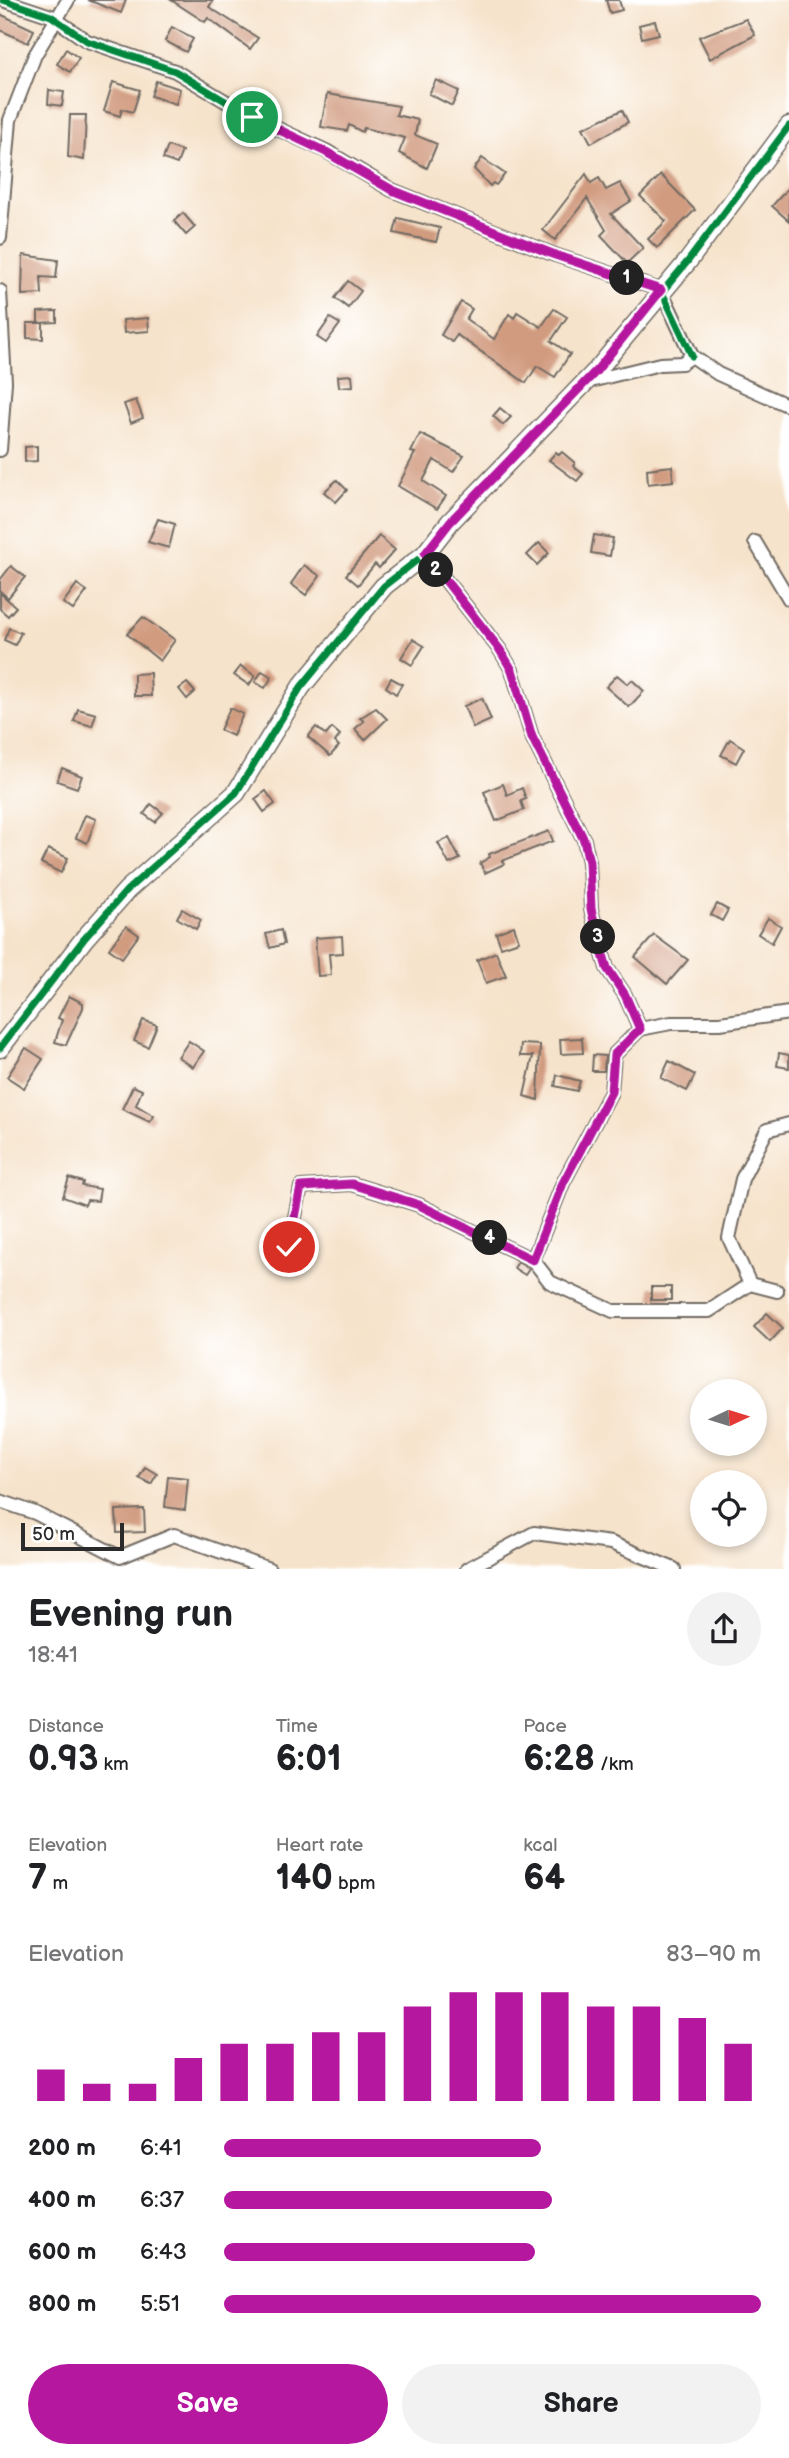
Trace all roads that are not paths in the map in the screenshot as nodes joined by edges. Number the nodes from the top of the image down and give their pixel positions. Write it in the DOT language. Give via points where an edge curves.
graph roads {
  1 [pos="3,0"];
  2 [pos="68,0"];
  3 [pos="55,20"];
  4 [pos="789,126"];
  5 [pos="0,238"];
  6 [pos="661,290"];
  7 [pos="0,291"];
  8 [pos="692,356"];
  9 [pos="586,382"];
  10 [pos="789,406"];
  11 [pos="0,450"];
  12 [pos="755,542"];
  13 [pos="425,554"];
  14 [pos="789,599"];
  15 [pos="789,1013"];
  16 [pos="640,1029"];
  17 [pos="0,1048"];
  18 [pos="789,1124"];
  19 [pos="289,1247"];
  20 [pos="533,1260"];
  21 [pos="750,1284"];
  22 [pos="777,1291"];
  23 [pos="0,1500"];
  24 [pos="269,1569"];
  25 [pos="467,1569"];
  26 [pos="674,1569"];
  1 -- 3 [label="street"];
  2 -- 3 [label="street"];
  3 -- 5 [label="street" via="35,55 10,120"];
  3 -- 6 [label="street" via="87,41 174,71 392,190 555,255"];
  4 -- 6 [label="street"];
  6 -- 8 [label="street"];
  6 -- 9 [label="street"];
  7 -- 11 [label="street" via="5,335"];
  8 -- 9 [label="street" via="682,363"];
  8 -- 10 [label="street" via="718,374"];
  9 -- 13 [label="street" via="450,522"];
  12 -- 14 [label="street"];
  13 -- 16 [label="street" via="512,670 532,737 584,840 598,938 607,968"];
  13 -- 17 [label="street" via="384,586 301,687 236,793 127,890"];
  15 -- 16 [label="street"];
  16 -- 20 [label="street" via="614,1055 611,1092 563,1183"];
  18 -- 21 [label="street" via="767,1130 742,1179 729,1238"];
  19 -- 20 [label="street" via="301,1187 352,1184 419,1205"];
  20 -- 21 [label="street" via="550,1282 613,1311 709,1311"];
  21 -- 22 [label="street"];
  23 -- 24 [label="street" via="120,1557 174,1535"];
  25 -- 26 [label="street" via="534,1533 611,1544"];
}
